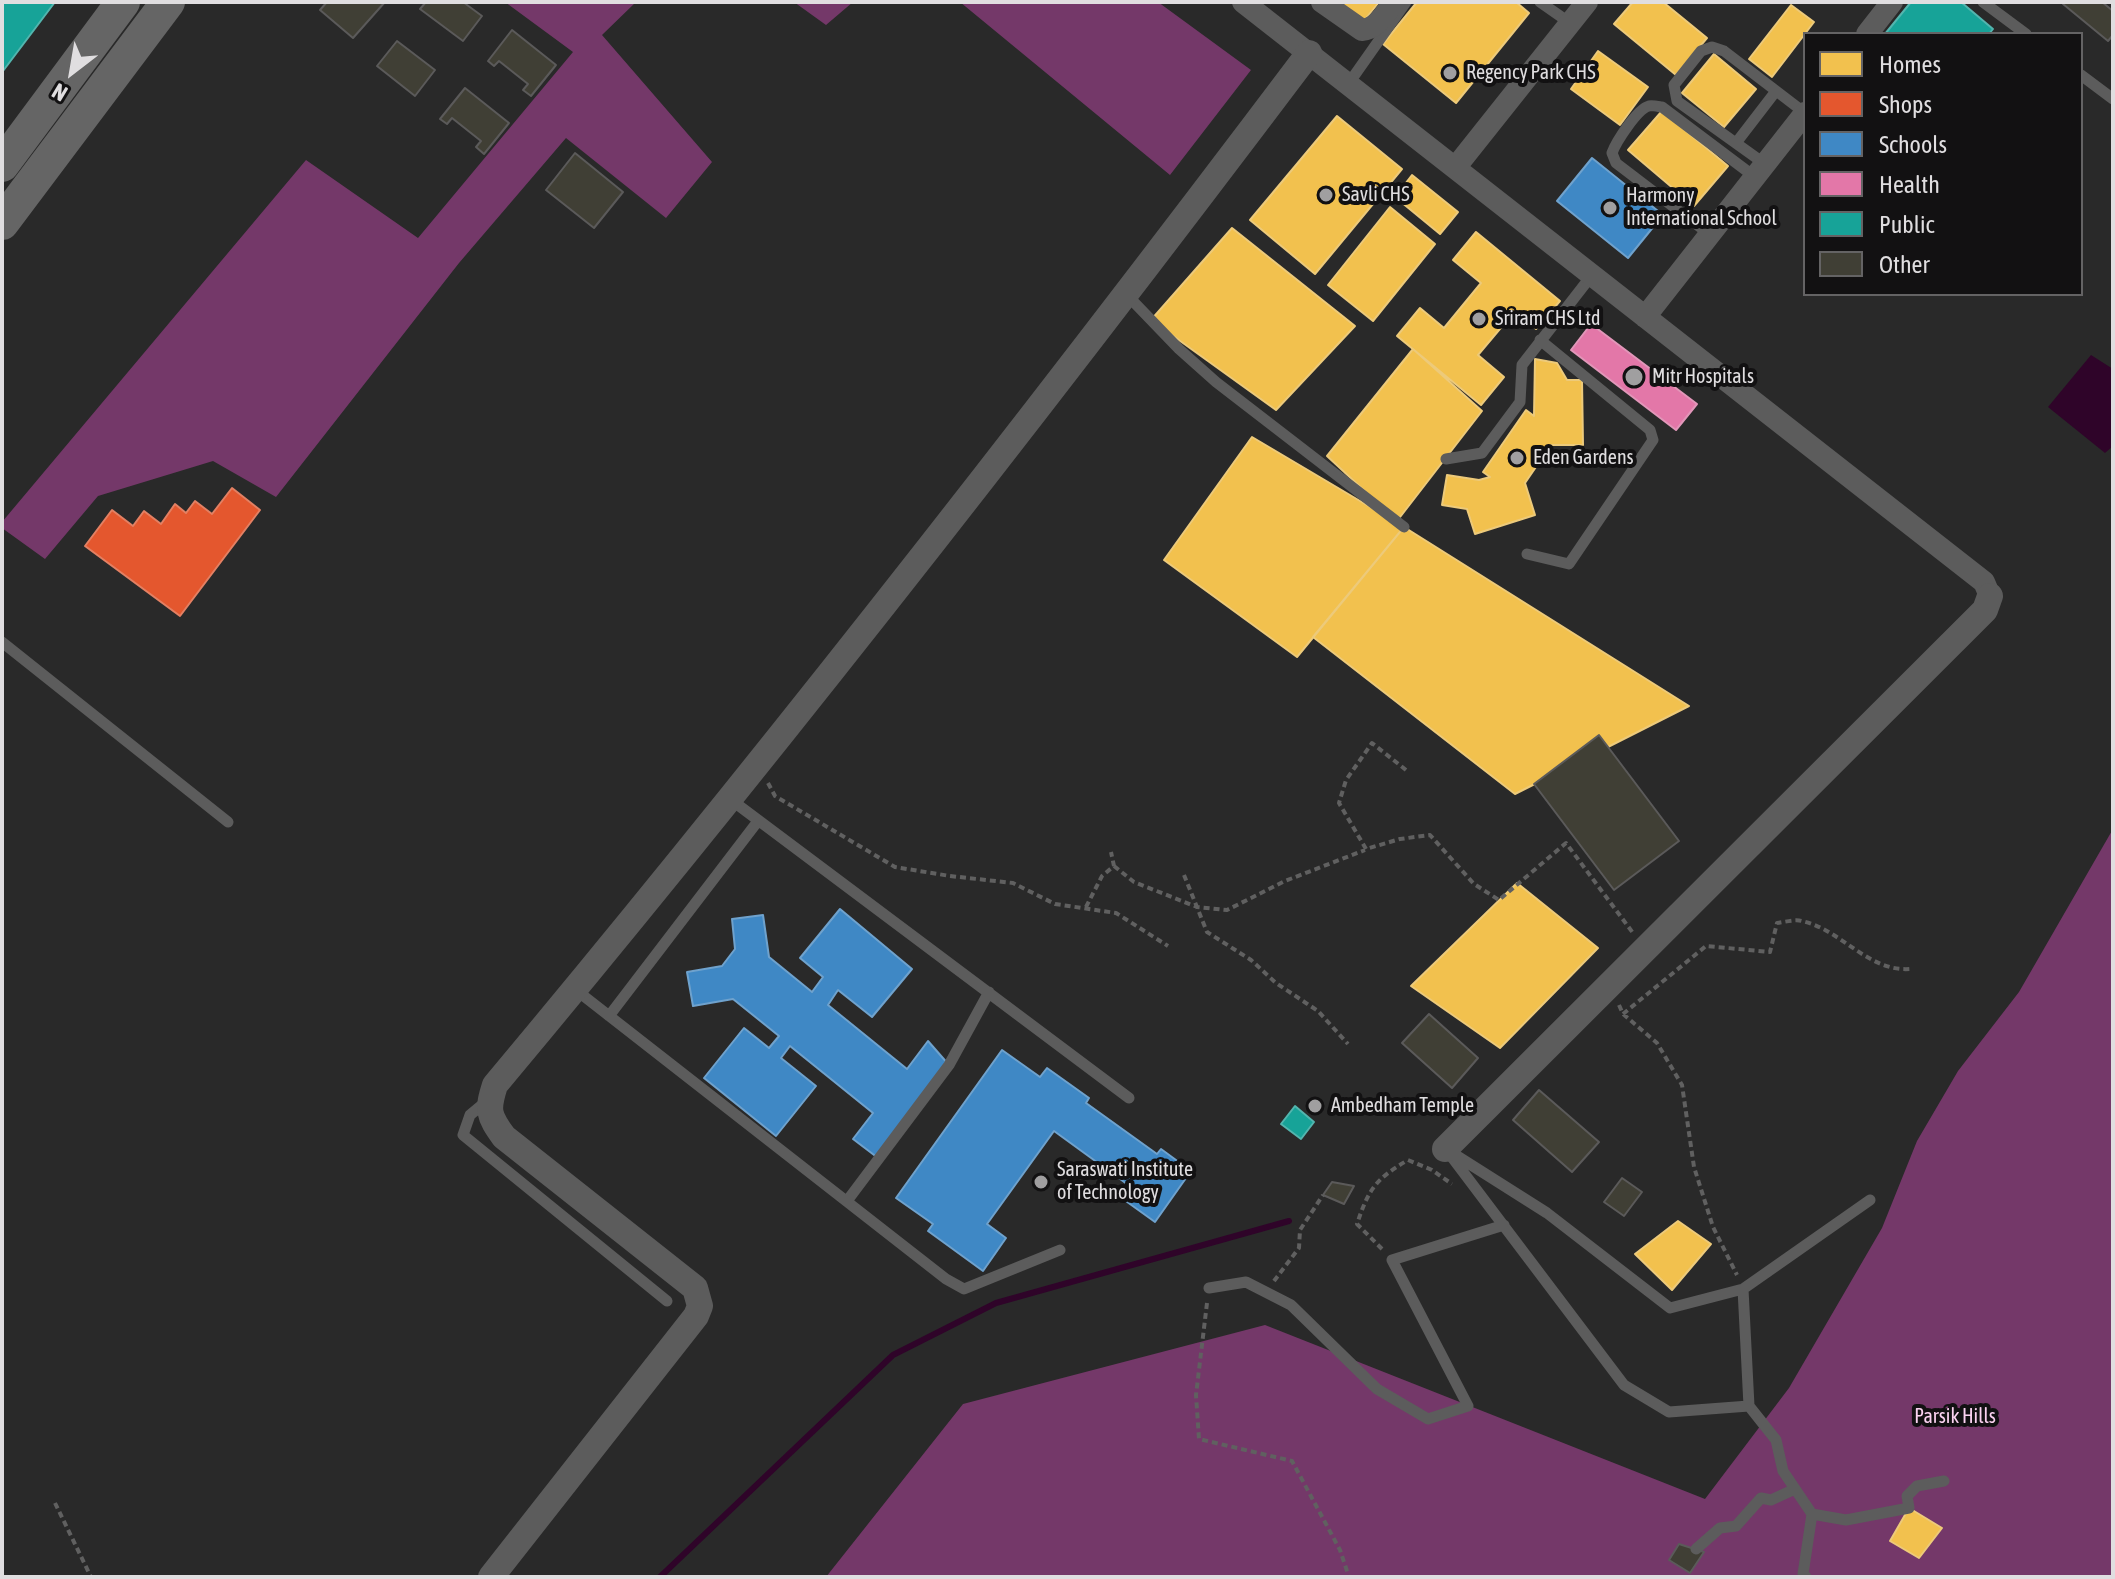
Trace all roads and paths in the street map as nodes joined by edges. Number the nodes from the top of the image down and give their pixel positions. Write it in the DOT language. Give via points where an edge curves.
graph roads {
  1 [pos="123,2"];
  2 [pos="168,2"];
  3 [pos="1243,2"];
  4 [pos="1322,2"];
  5 [pos="1394,2"];
  6 [pos="1406,2"];
  7 [pos="1540,2"];
  8 [pos="1892,2"];
  9 [pos="1983,2"];
  10 [pos="1583,3"];
  11 [pos="1570,23"];
  12 [pos="1869,32"];
  13 [pos="2023,32"];
  14 [pos="1309,53"];
  15 [pos="2083,76"];
  16 [pos="1349,83"];
  17 [pos="1776,91"];
  18 [pos="2113,99"];
  19 [pos="1803,111"];
  20 [pos="1803,116"];
  21 [pos="1736,143"];
  22 [pos="2,165"];
  23 [pos="1455,168"];
  24 [pos="1760,170"];
  25 [pos="2,223"];
  26 [pos="1709,234"];
  27 [pos="1592,275"];
  28 [pos="1126,295"];
  29 [pos="1645,317"];
  30 [pos="1540,340"];
  31 [pos="1446,459"];
  32 [pos="1404,527"];
  33 [pos="1527,554"];
  34 [pos="1990,596"];
  35 [pos="2,642"];
  36 [pos="756,764"];
  37 [pos="1406,770"];
  38 [pos="729,799"];
  39 [pos="758,821"];
  40 [pos="228,822"];
  41 [pos="1366,849"];
  42 [pos="1111,852"];
  43 [pos="1114,866"];
  44 [pos="1184,875"];
  45 [pos="1086,907"];
  46 [pos="1197,907"];
  47 [pos="1168,946"];
  48 [pos="1645,949"];
  49 [pos="1910,969"];
  50 [pos="1610,985"];
  51 [pos="575,989"];
  52 [pos="989,992"];
  53 [pos="1623,1014"];
  54 [pos="609,1016"];
  55 [pos="1348,1044"];
  56 [pos="492,1096"];
  57 [pos="1129,1098"];
  58 [pos="1445,1149"];
  59 [pos="1480,1194"];
  60 [pos="1323,1195"];
  61 [pos="1870,1200"];
  62 [pos="847,1201"];
  63 [pos="1504,1225"];
  64 [pos="1060,1250"];
  65 [pos="1392,1260"];
  66 [pos="1209,1288"];
  67 [pos="1743,1289"];
  68 [pos="1264,1292"];
  69 [pos="667,1301"];
  70 [pos="1749,1406"];
  71 [pos="1944,1481"];
  72 [pos="1795,1489"];
  73 [pos="55,1503"];
  74 [pos="1812,1514"];
  75 [pos="1696,1549"];
  76 [pos="91,1577"];
  77 [pos="491,1577"];
  78 [pos="1349,1577"];
  79 [pos="1806,1577"];
  1 -- 22 [label="main road"];
  2 -- 25 [label="main road"];
  3 -- 14 [label="street"];
  4 -- 5 [label="street" via="1362,30 1377,24"];
  6 -- 16 [label="lane"];
  7 -- 11 [label="lane"];
  8 -- 12 [label="street"];
  9 -- 13 [label="lane"];
  10 -- 11 [label="street"];
  11 -- 23 [label="street"];
  14 -- 16 [label="street"];
  14 -- 28 [label="street"];
  15 -- 18 [label="lane"];
  16 -- 23 [label="street"];
  17 -- 19 [label="lane"];
  17 -- 21 [label="lane"];
  17 -- 21 [label="lane" via="1712,47 1701,51 1674,85 1677,101"];
  20 -- 24 [label="street"];
  21 -- 24 [label="lane"];
  23 -- 27 [label="street"];
  24 -- 26 [label="street"];
  24 -- 26 [label="lane" via="1662,107 1650,105 1641,111 1616,142 1616,163"];
  26 -- 29 [label="street"];
  27 -- 29 [label="street"];
  27 -- 30 [label="lane"];
  28 -- 32 [label="lane" via="1216,382"];
  28 -- 36 [label="street"];
  29 -- 34 [label="street" via="1984,582"];
  30 -- 31 [label="lane" via="1522,365 1520,402 1482,453"];
  30 -- 33 [label="lane" via="1650,430 1653,440 1569,564"];
  34 -- 48 [label="street" via="1985,610"];
  35 -- 40 [label="lane"];
  36 -- 38 [label="street"];
  36 -- 45 [label="path" via="775,796 895,867 1013,883 1055,904"];
  37 -- 41 [label="path" via="1372,743 1346,780 1339,803"];
  38 -- 39 [label="lane"];
  38 -- 51 [label="street"];
  39 -- 52 [label="lane"];
  39 -- 54 [label="lane"];
  41 -- 46 [label="path" via="1227,910"];
  41 -- 48 [label="path" via="1430,835 1474,884 1499,900 1566,843"];
  42 -- 43 [label="path"];
  43 -- 45 [label="path" via="1102,876"];
  43 -- 46 [label="path" via="1134,882"];
  44 -- 46 [label="path"];
  45 -- 47 [label="path" via="1116,913"];
  46 -- 55 [label="path" via="1207,932 1318,1011"];
  48 -- 50 [label="street"];
  49 -- 53 [label="path" via="1896,970 1868,958 1800,920 1777,923 1770,952 1706,946"];
  50 -- 53 [label="path"];
  50 -- 58 [label="street"];
  51 -- 54 [label="lane"];
  51 -- 56 [label="street" via="495,1085"];
  52 -- 57 [label="lane"];
  52 -- 62 [label="lane" via="949,1065"];
  53 -- 67 [label="path" via="1657,1043 1682,1085 1694,1167 1713,1227"];
  54 -- 62 [label="lane"];
  56 -- 69 [label="lane" via="470,1115 463,1135"];
  56 -- 77 [label="street" via="492,1120 504,1137 695,1288 700,1306"];
  58 -- 59 [label="lane"];
  58 -- 67 [label="lane" via="1547,1213 1670,1308"];
  59 -- 63 [label="lane"];
  59 -- 65 [label="path" via="1457,1188 1408,1160 1381,1176 1357,1224"];
  60 -- 68 [label="path" via="1300,1230 1299,1248"];
  61 -- 67 [label="lane"];
  62 -- 64 [label="lane" via="964,1289"];
  63 -- 65 [label="lane"];
  63 -- 70 [label="lane" via="1624,1385 1669,1412"];
  65 -- 68 [label="lane" via="1468,1406 1428,1419 1377,1389 1291,1305"];
  66 -- 68 [label="lane" via="1246,1282"];
  66 -- 78 [label="path" via="1196,1395 1199,1439 1292,1461"];
  67 -- 70 [label="lane"];
  70 -- 72 [label="lane" via="1776,1440 1783,1471"];
  71 -- 74 [label="lane" via="1917,1486 1907,1496 1909,1508 1846,1520"];
  72 -- 74 [label="lane"];
  72 -- 75 [label="lane" via="1771,1500 1761,1498 1736,1526 1720,1528"];
  73 -- 76 [label="path"];
  74 -- 79 [label="lane"];
}
